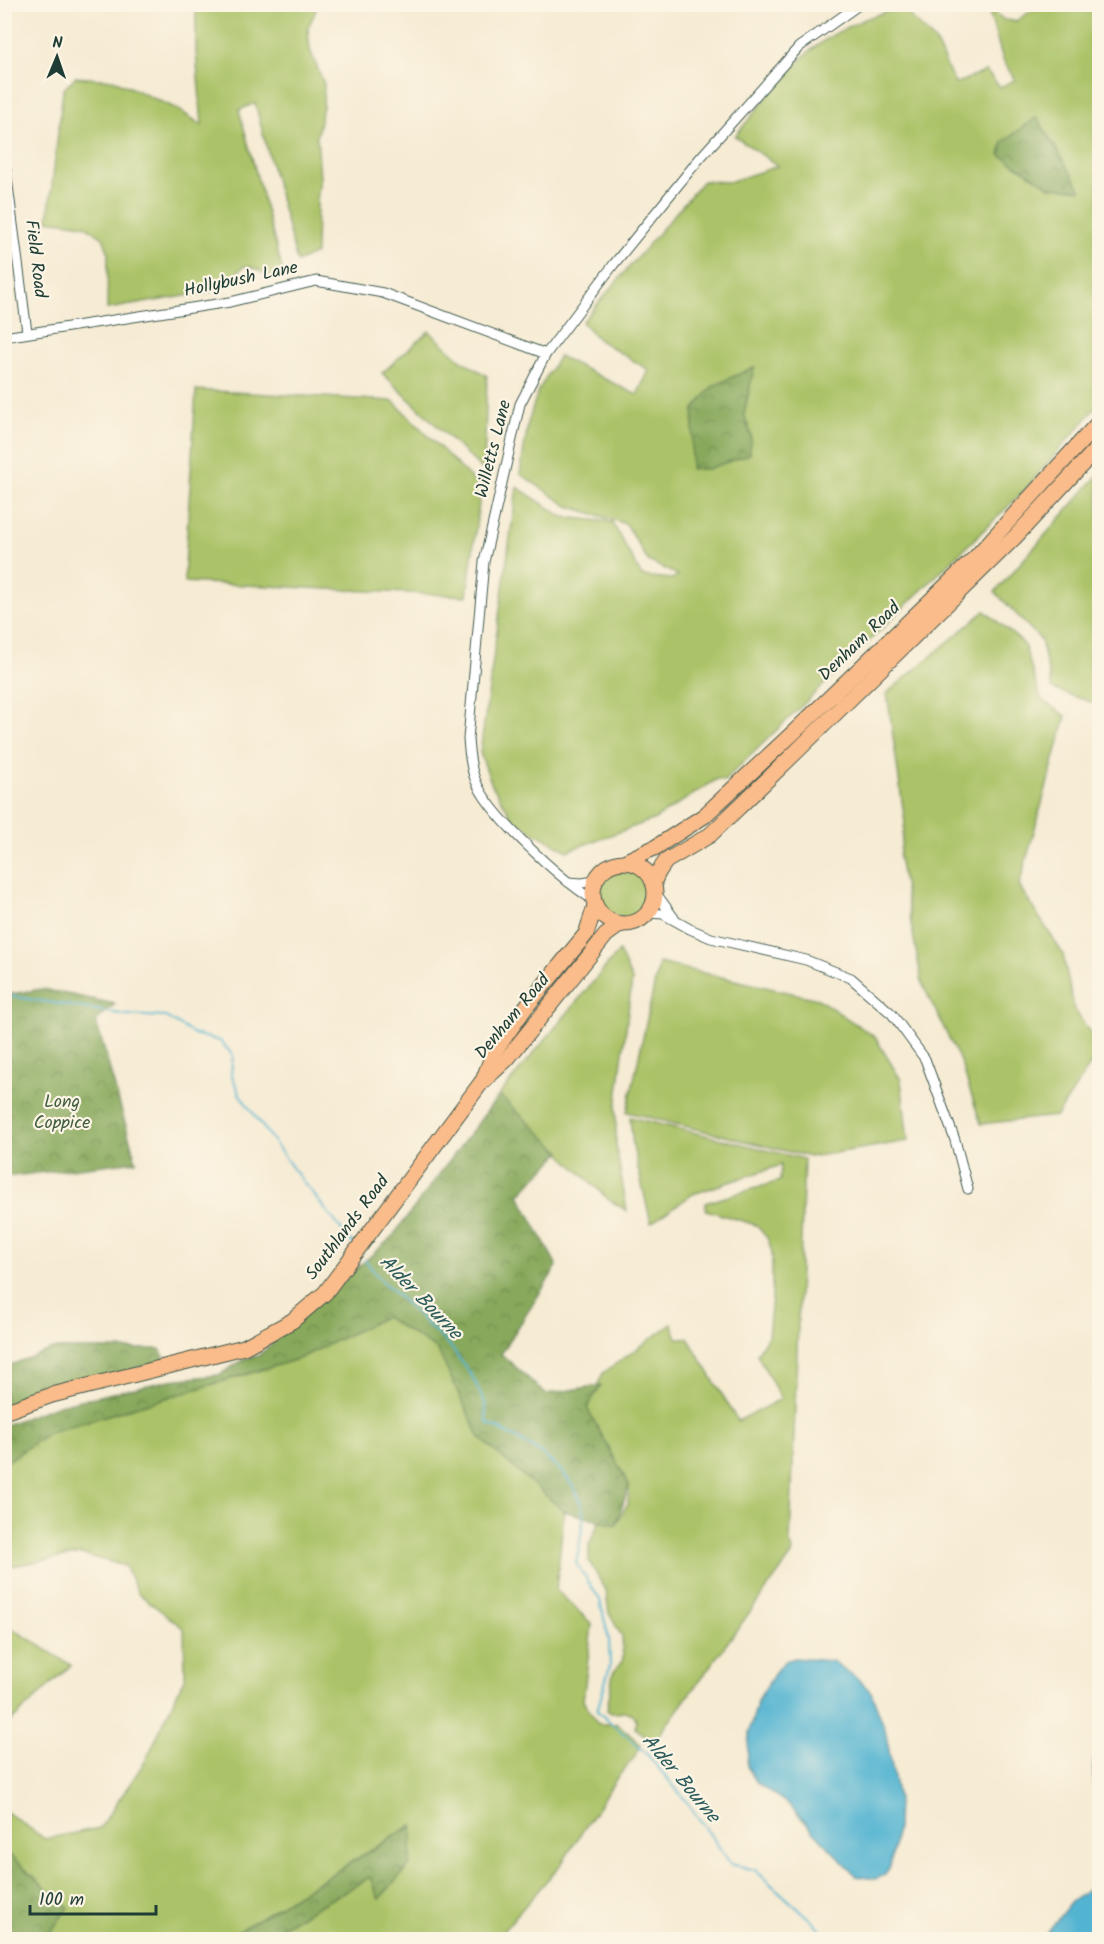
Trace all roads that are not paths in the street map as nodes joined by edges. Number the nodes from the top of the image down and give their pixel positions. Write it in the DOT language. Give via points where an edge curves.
graph roads {
  1 [pos="860,4"];
  2 [pos="4,155"];
  3 [pos="27,332"];
  4 [pos="4,337"];
  5 [pos="546,354"];
  6 [pos="1100,421"];
  7 [pos="1100,445"];
  8 [pos="624,862"];
  9 [pos="595,881"];
  10 [pos="568,882"];
  11 [pos="654,888"];
  12 [pos="594,903"];
  13 [pos="648,912"];
  14 [pos="674,918"];
  15 [pos="621,924"];
  16 [pos="481,1083"];
  17 [pos="968,1189"];
  18 [pos="4,1412"];
  1 -- 5 [label="street, Willetts Lane" via="799,47 700,158"];
  2 -- 3 [label="street, Field Road"];
  3 -- 4 [label="street, Hollybush Lane"];
  3 -- 5 [label="street, Hollybush Lane" via="231,302 316,281 383,293"];
  5 -- 10 [label="street, Willetts Lane" via="520,404 484,562 468,739 473,772 483,795 505,822"];
  6 -- 8 [label="main road, Denham Road" via="974,559 704,816"];
  7 -- 11 [label="main road, Denham Road" via="1015,537 710,835 666,861"];
  8 -- 9 [label="main road" via="606,867"];
  8 -- 11 [label="main road" via="649,874"];
  9 -- 10 [label="street"];
  9 -- 12 [label="main road"];
  10 -- 12 [label="street, Willetts Lane"];
  11 -- 13 [label="main road"];
  11 -- 14 [label="street"];
  12 -- 15 [label="main road" via="606,918"];
  12 -- 16 [label="main road, Denham Road" via="586,934 494,1052"];
  13 -- 14 [label="street"];
  13 -- 15 [label="main road" via="639,920"];
  14 -- 17 [label="street" via="711,938 806,960 851,978 892,1014 925,1059 955,1140"];
  15 -- 16 [label="main road, Denham Road" via="606,935 507,1059"];
  16 -- 18 [label="main road, Southlands Road" via="325,1293 292,1321 244,1347 52,1395"];
}
